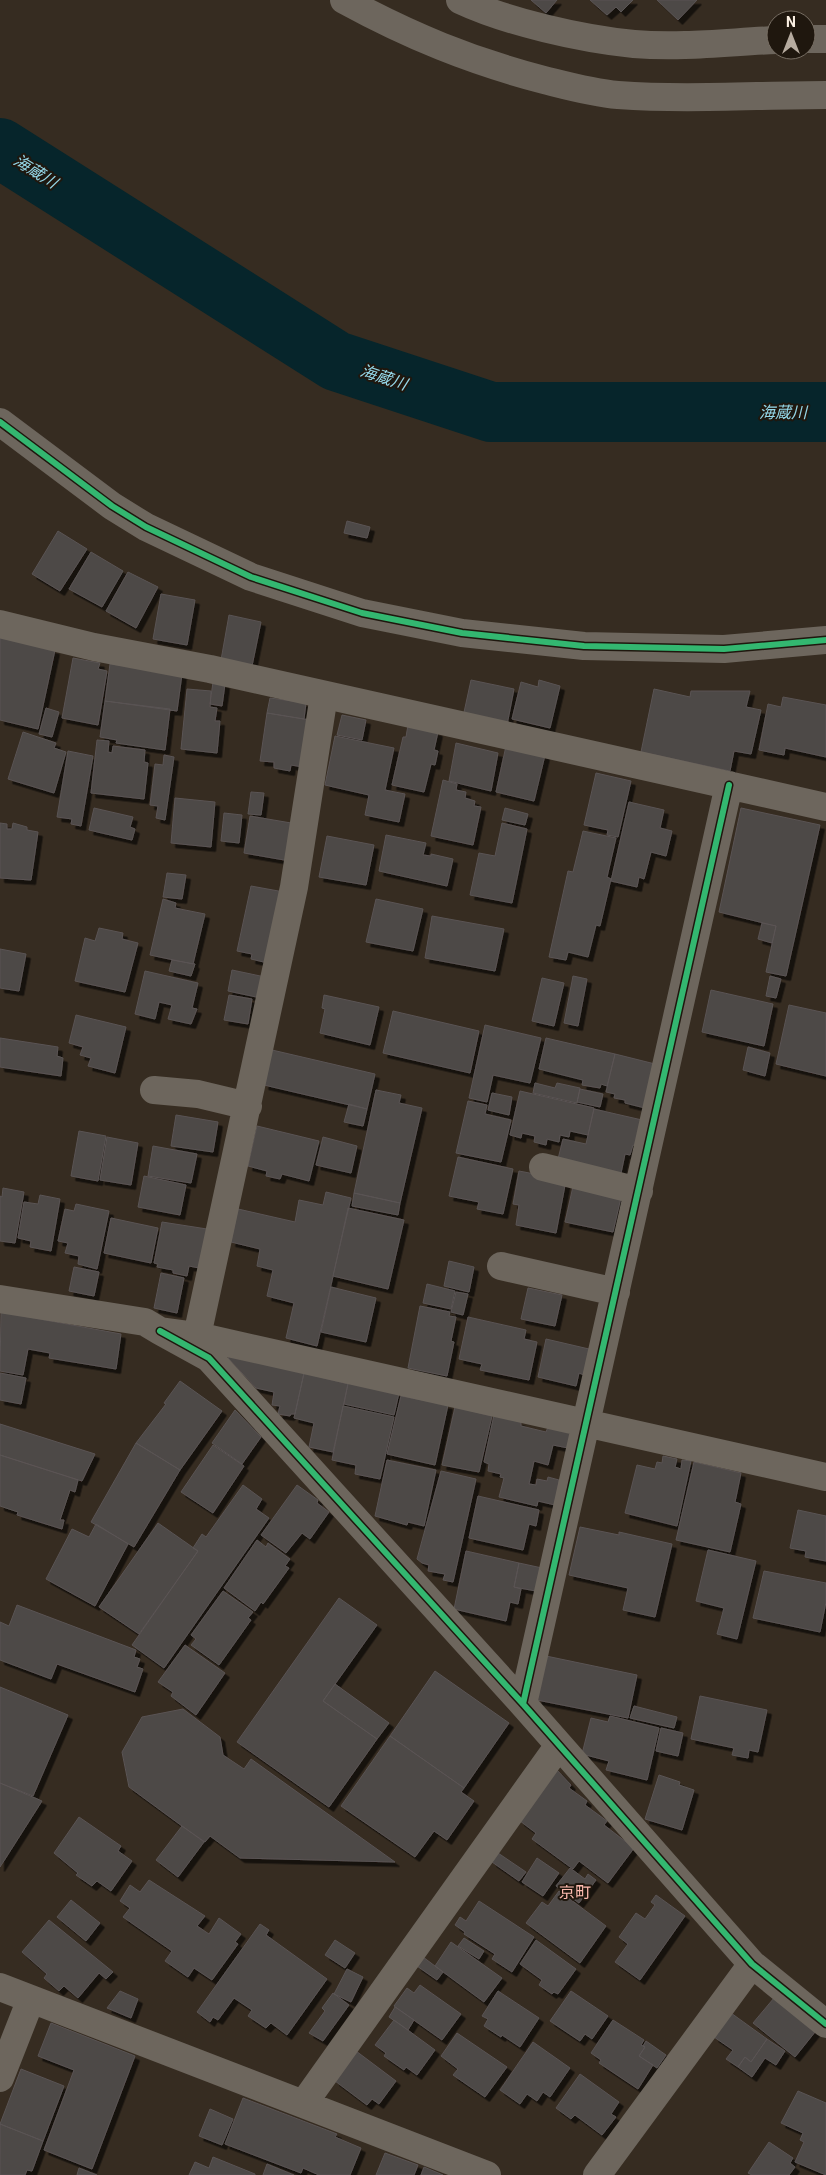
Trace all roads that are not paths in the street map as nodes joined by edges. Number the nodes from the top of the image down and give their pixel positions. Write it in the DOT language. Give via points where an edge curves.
graph roads {
  1 [pos="344,0"];
  2 [pos="460,0"];
  3 [pos="766,40"];
  4 [pos="826,95"];
  5 [pos="0,422"];
  6 [pos="0,624"];
  7 [pos="826,640"];
  8 [pos="324,695"];
  9 [pos="729,785"];
  10 [pos="826,807"];
  11 [pos="154,1090"];
  12 [pos="248,1106"];
  13 [pos="543,1167"];
  14 [pos="638,1190"];
  15 [pos="501,1266"];
  16 [pos="616,1292"];
  17 [pos="0,1298"];
  18 [pos="160,1331"];
  19 [pos="197,1336"];
  20 [pos="588,1423"];
  21 [pos="826,1477"];
  22 [pos="523,1704"];
  23 [pos="558,1745"];
  24 [pos="752,1964"];
  25 [pos="0,1987"];
  26 [pos="31,1999"];
  27 [pos="826,2024"];
  28 [pos="0,2078"];
  29 [pos="304,2103"];
  30 [pos="487,2175"];
  31 [pos="597,2175"];
  1 -- 4 [label="street" via="410,34 467,58 582,90 653,96"];
  2 -- 3 [label="street" via="546,28 634,44"];
  5 -- 7 [label="street" via="104,500 146,526 251,577 362,613 462,632 584,646 724,649"];
  6 -- 8 [label="street"];
  8 -- 9 [label="street"];
  8 -- 12 [label="street" via="294,887"];
  9 -- 10 [label="street"];
  9 -- 14 [label="street"];
  11 -- 12 [label="street" via="198,1094"];
  12 -- 19 [label="street"];
  13 -- 14 [label="street"];
  14 -- 16 [label="street"];
  15 -- 16 [label="street"];
  16 -- 20 [label="street"];
  17 -- 18 [label="street" via="145,1322"];
  18 -- 19 [label="street"];
  18 -- 22 [label="street" via="209,1358"];
  19 -- 20 [label="street"];
  20 -- 21 [label="street"];
  20 -- 22 [label="street"];
  22 -- 23 [label="street"];
  23 -- 24 [label="street"];
  23 -- 29 [label="street"];
  24 -- 27 [label="street"];
  24 -- 31 [label="street"];
  25 -- 26 [label="street"];
  26 -- 28 [label="street"];
  26 -- 29 [label="street"];
  29 -- 30 [label="street"];
}
